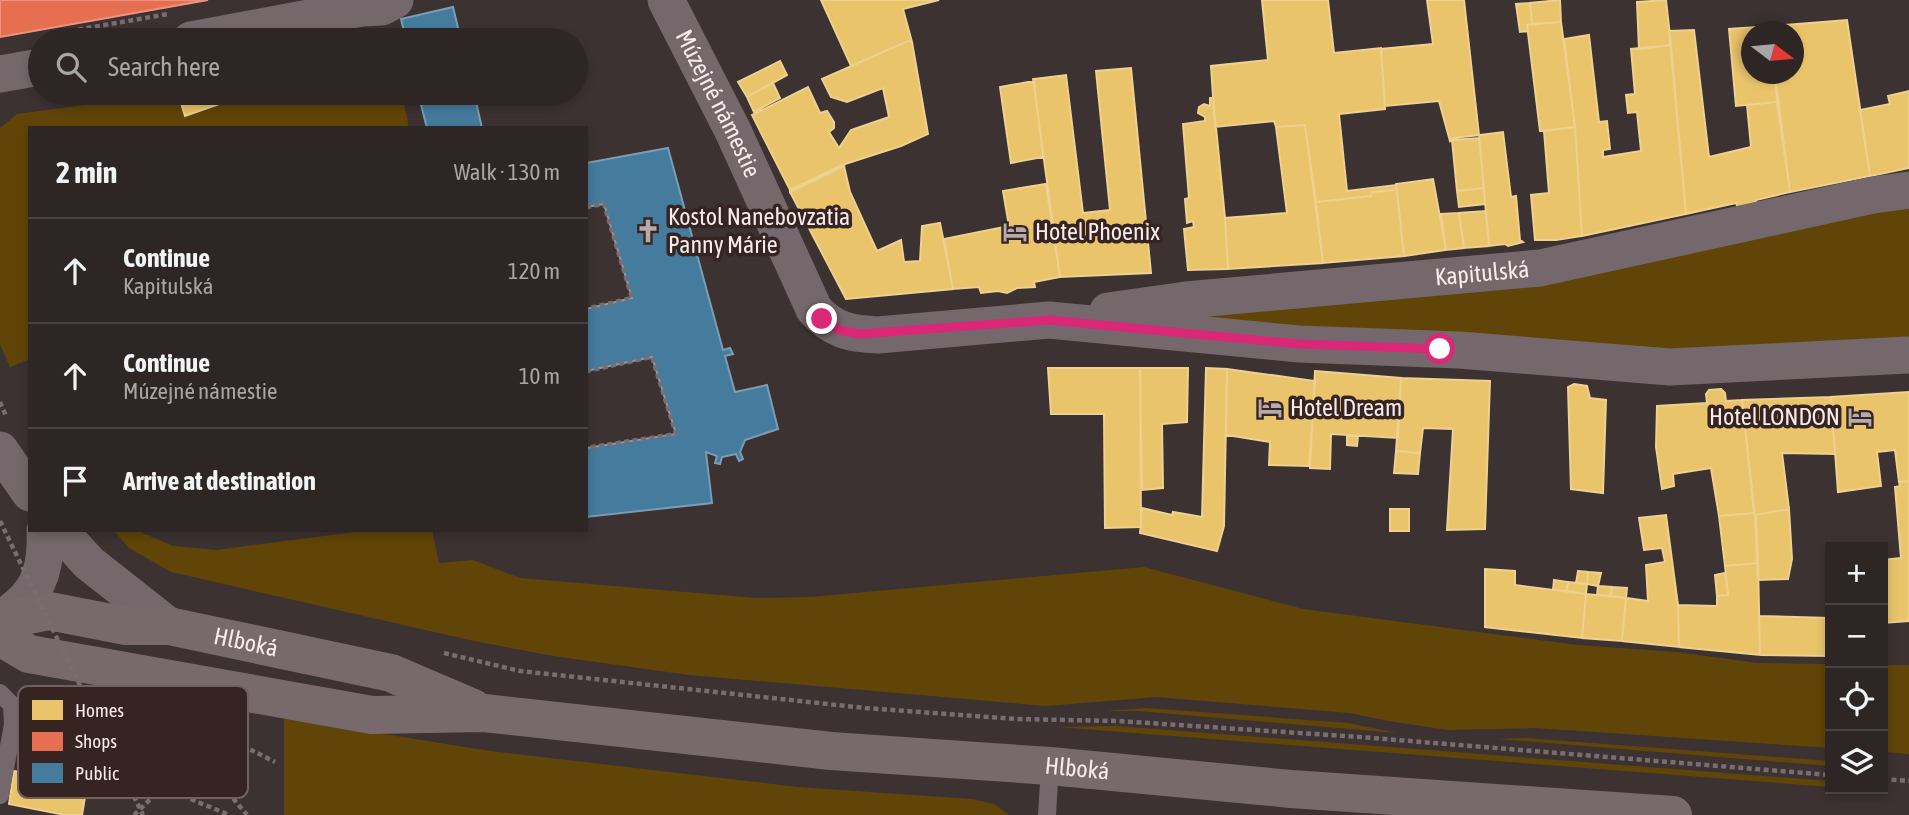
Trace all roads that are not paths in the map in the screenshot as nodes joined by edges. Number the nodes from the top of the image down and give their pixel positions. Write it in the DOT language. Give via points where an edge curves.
graph roads {
  1 [pos="666,0"];
  2 [pos="376,3"];
  3 [pos="251,28"];
  4 [pos="28,59"];
  5 [pos="0,75"];
  6 [pos="1909,190"];
  7 [pos="1049,320"];
  8 [pos="860,334"];
  9 [pos="1909,355"];
  10 [pos="0,450"];
  11 [pos="28,490"];
  12 [pos="45,532"];
  13 [pos="61,532"];
  14 [pos="0,620"];
  15 [pos="169,626"];
  16 [pos="0,637"];
  17 [pos="209,686"];
  18 [pos="0,693"];
  19 [pos="248,693"];
  20 [pos="484,713"];
  21 [pos="1050,766"];
  22 [pos="0,795"];
  23 [pos="1047,815"];
  24 [pos="1673,815"];
  1 -- 8 [label="street, Múzejné námestie" via="733,131 814,309 829,325"];
  2 -- 3 [label="street"];
  4 -- 5 [label="street"];
  6 -- 7 [label="street, Kapitulská" via="1540,268 1186,300"];
  7 -- 8 [label="street, Kapitulská"];
  7 -- 9 [label="street, Kapitulská" via="1299,344 1459,350 1670,368"];
  10 -- 11 [label="street"];
  12 -- 14 [label="street" via="40,580 18,608"];
  13 -- 15 [label="street" via="89,563"];
  14 -- 15 [label="street, Hlboká" via="49,611 126,626"];
  15 -- 20 [label="street, Hlboká" via="391,673"];
  16 -- 17 [label="street, Hlboká" via="29,654"];
  18 -- 22 [label="lane" via="12,705 13,725"];
  19 -- 20 [label="street, Hlboká" via="372,715"];
  20 -- 21 [label="street, Hlboká" via="831,751"];
  21 -- 23 [label="lane"];
  21 -- 24 [label="street, Hlboká" via="1291,789"];
}
